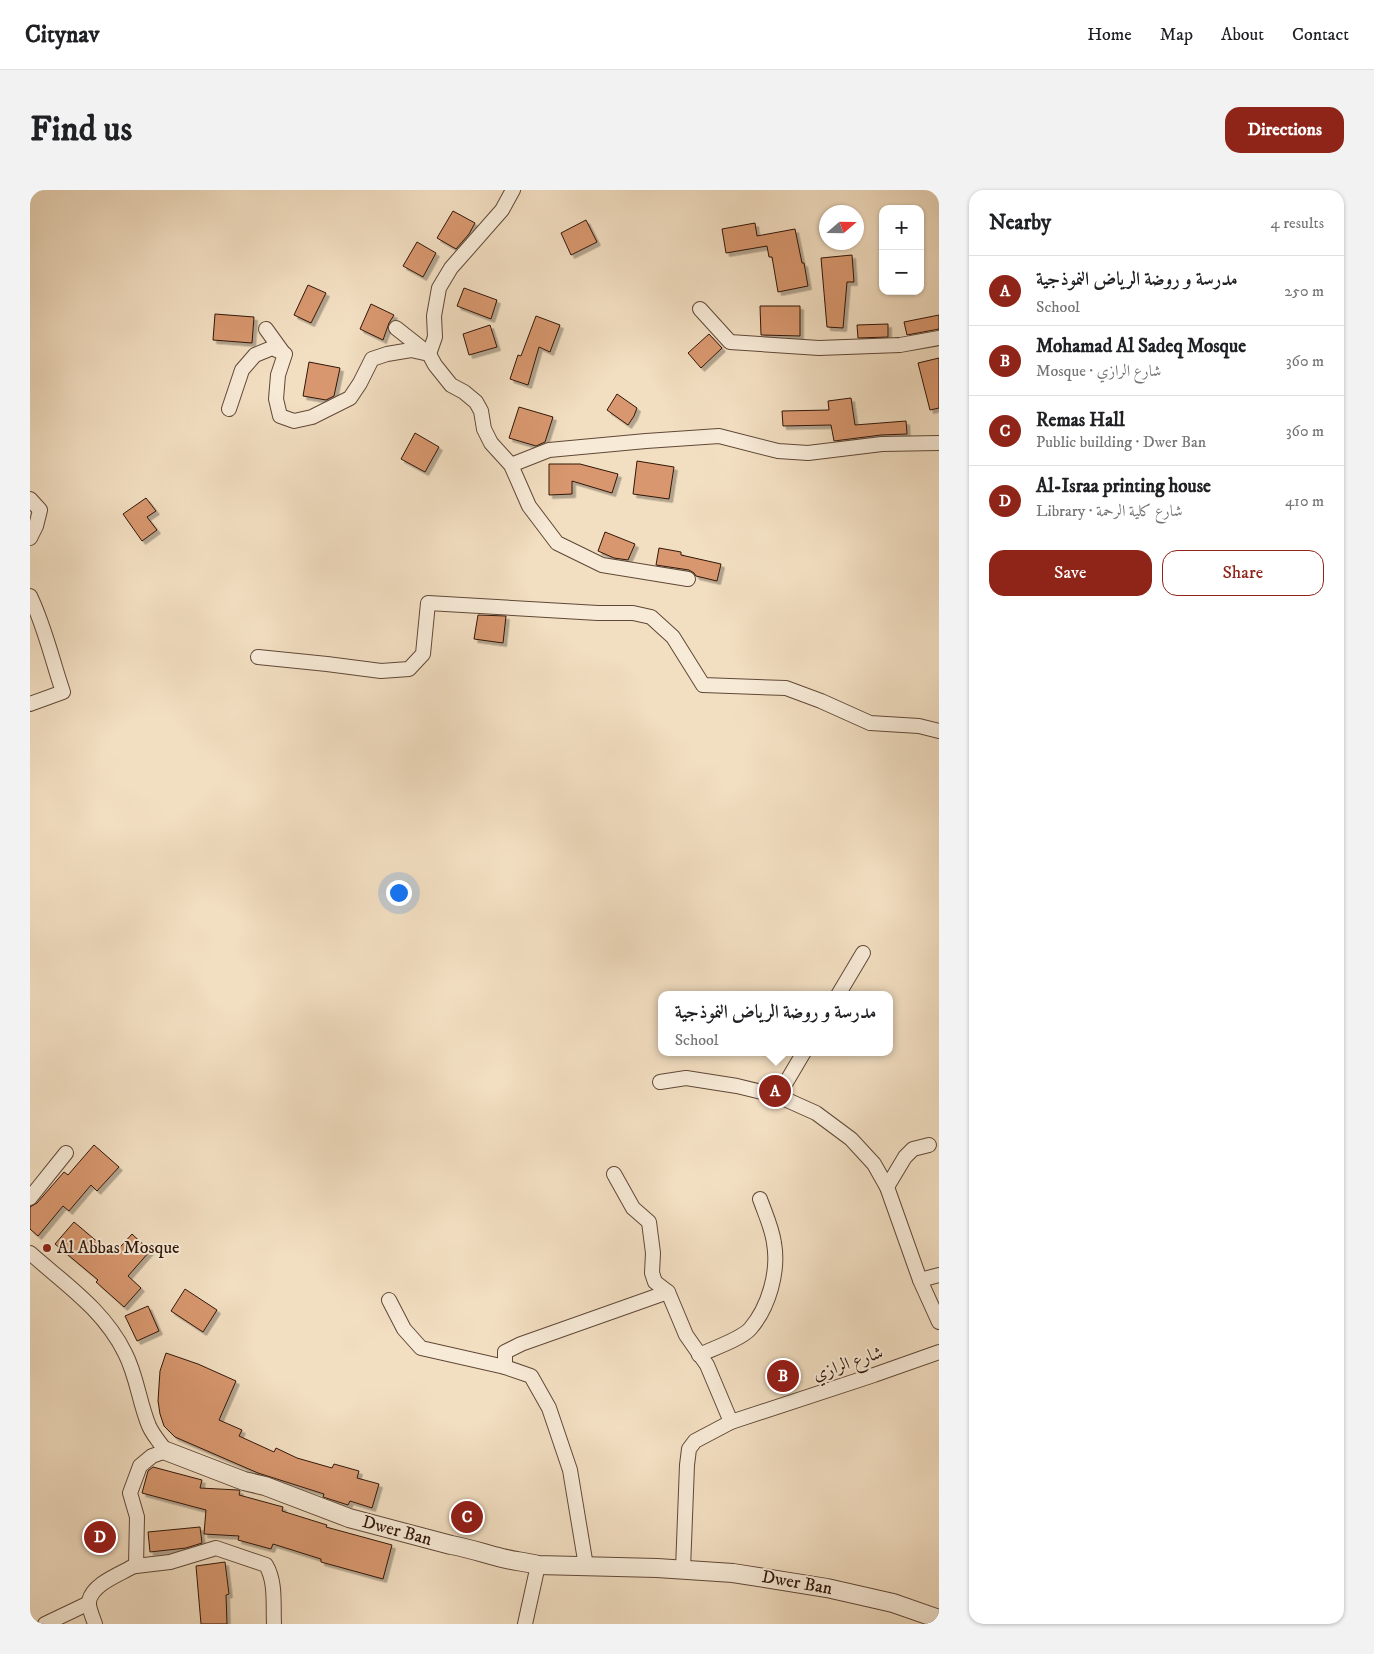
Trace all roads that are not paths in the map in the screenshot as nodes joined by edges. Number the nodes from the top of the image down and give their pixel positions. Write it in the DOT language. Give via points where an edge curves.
graph roads {
  1 [pos="513,190"];
  2 [pos="700,309"];
  3 [pos="396,328"];
  4 [pos="266,329"];
  5 [pos="939,338"];
  6 [pos="285,354"];
  7 [pos="429,354"];
  8 [pos="229,409"];
  9 [pos="939,443"];
  10 [pos="511,465"];
  11 [pos="30,499"];
  12 [pos="30,538"];
  13 [pos="688,580"];
  14 [pos="30,596"];
  15 [pos="258,657"];
  16 [pos="30,704"];
  17 [pos="939,731"];
  18 [pos="863,953"];
  19 [pos="840,991"];
  20 [pos="802,1056"];
  21 [pos="660,1082"];
  22 [pos="778,1096"];
  23 [pos="929,1145"];
  24 [pos="66,1154"];
  25 [pos="614,1174"];
  26 [pos="887,1187"];
  27 [pos="30,1198"];
  28 [pos="760,1199"];
  29 [pos="30,1253"];
  30 [pos="939,1275"];
  31 [pos="920,1280"];
  32 [pos="668,1292"];
  33 [pos="389,1300"];
  34 [pos="939,1322"];
  35 [pos="939,1352"];
  36 [pos="699,1355"];
  37 [pos="505,1368"];
  38 [pos="731,1422"];
  39 [pos="166,1451"];
  40 [pos="538,1565"];
  41 [pos="136,1566"];
  42 [pos="586,1566"];
  43 [pos="682,1570"];
  44 [pos="89,1603"];
  45 [pos="939,1619"];
  46 [pos="45,1624"];
  47 [pos="95,1624"];
  48 [pos="274,1624"];
  49 [pos="524,1624"];
  1 -- 7 [label="street" via="502,210 451,268 439,288 434,316 435,337"];
  2 -- 5 [label="street" via="730,342 819,348 900,345"];
  3 -- 7 [label="street"];
  4 -- 6 [label="street"];
  6 -- 7 [label="street" via="278,375 276,399 280,416 294,421 312,417 350,398 372,359 411,350"];
  6 -- 8 [label="street" via="272,348 255,355 242,370"];
  7 -- 10 [label="street" via="451,385 476,402 484,429"];
  9 -- 10 [label="street" via="882,444 808,453 778,451 719,436 549,450"];
  10 -- 13 [label="street" via="529,506 557,543 602,565"];
  11 -- 12 [label="street" via="40,510"];
  14 -- 16 [label="street" via="63,692"];
  15 -- 17 [label="street" via="382,672 409,669 423,654 428,603 633,613 651,617 673,637 703,685 786,688 870,723 919,726"];
  18 -- 19 [label="street"];
  20 -- 22 [label="street"];
  21 -- 22 [label="street" via="686,1078"];
  22 -- 26 [label="street" via="816,1113 851,1139 874,1164"];
  23 -- 26 [label="street" via="913,1149"];
  24 -- 27 [label="street"];
  25 -- 32 [label="street" via="632,1208 649,1222 652,1273 655,1282"];
  26 -- 31 [label="street"];
  28 -- 36 [label="street" via="774,1243 772,1286 762,1312 750,1330"];
  29 -- 39 [label="street" via="88,1302 112,1330 133,1371 150,1426"];
  30 -- 31 [label="street"];
  31 -- 34 [label="street"];
  32 -- 36 [label="street" via="686,1335"];
  32 -- 37 [label="street" via="521,1344 505,1352"];
  33 -- 37 [label="street" via="404,1329 421,1348"];
  35 -- 38 [label="street, شارع الرازي"];
  36 -- 38 [label="street" via="707,1365"];
  37 -- 42 [label="street" via="531,1376 549,1408 570,1470"];
  38 -- 43 [label="street, شارع الرازي" via="695,1441 689,1449"];
  39 -- 40 [label="street, Dwer Ban" via="349,1518"];
  39 -- 41 [label="street" via="152,1456 140,1466 130,1493 137,1517"];
  40 -- 42 [label="street, Dwer Ban"];
  40 -- 49 [label="street"];
  41 -- 44 [label="street" via="102,1584 93,1592"];
  41 -- 48 [label="street" via="170,1562 216,1548 266,1565 273,1584"];
  42 -- 43 [label="street, Dwer Ban"];
  43 -- 45 [label="street, Dwer Ban" via="733,1573 827,1588 893,1603"];
  44 -- 46 [label="street"];
  44 -- 47 [label="street"];
}
